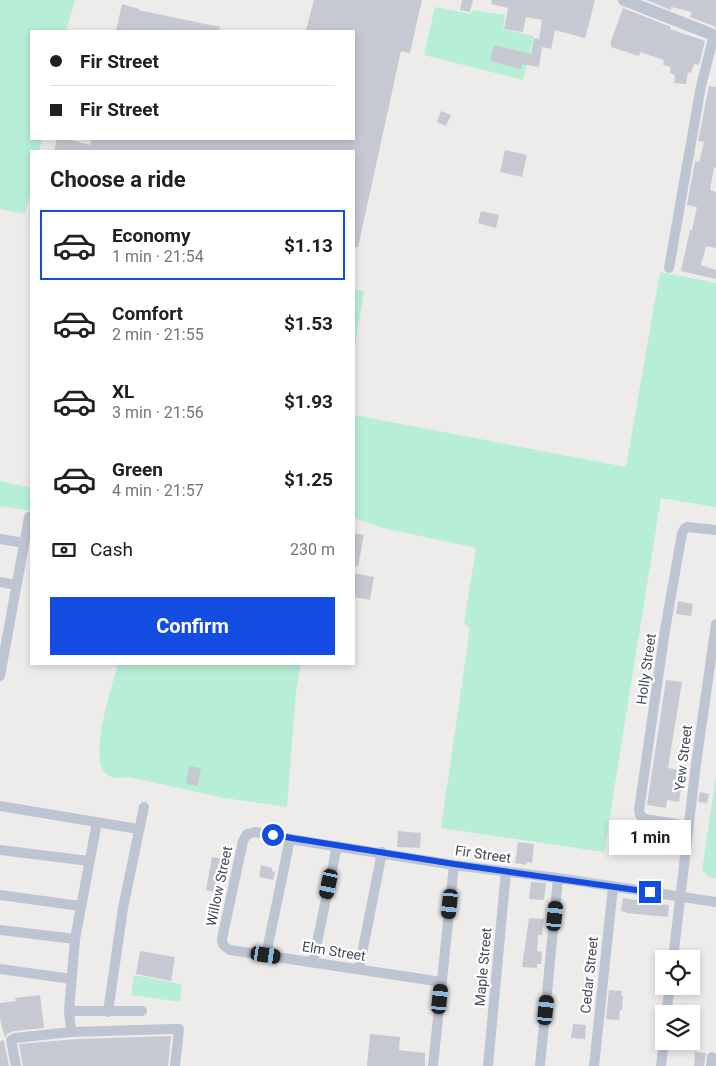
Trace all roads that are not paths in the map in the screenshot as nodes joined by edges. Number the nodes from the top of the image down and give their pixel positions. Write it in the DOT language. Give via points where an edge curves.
graph roads {
  1 [pos="624,0"];
  2 [pos="715,36"];
  3 [pos="669,268"];
  4 [pos="29,517"];
  5 [pos="716,530"];
  6 [pos="0,539"];
  7 [pos="24,544"];
  8 [pos="0,582"];
  9 [pos="16,585"];
  10 [pos="5,623"];
  11 [pos="716,624"];
  12 [pos="714,654"];
  13 [pos="0,670"];
  14 [pos="0,806"];
  15 [pos="144,807"];
  16 [pos="97,822"];
  17 [pos="688,826"];
  18 [pos="138,829"];
  19 [pos="247,834"];
  20 [pos="290,839"];
  21 [pos="337,846"];
  22 [pos="0,850"];
  23 [pos="382,852"];
  24 [pos="89,862"];
  25 [pos="454,864"];
  26 [pos="506,871"];
  27 [pos="558,878"];
  28 [pos="613,887"];
  29 [pos="0,895"];
  30 [pos="680,896"];
  31 [pos="716,902"];
  32 [pos="80,906"];
  33 [pos="0,930"];
  34 [pos="74,939"];
  35 [pos="224,946"];
  36 [pos="674,950"];
  37 [pos="266,955"];
  38 [pos="313,962"];
  39 [pos="0,969"];
  40 [pos="359,969"];
  41 [pos="71,978"];
  42 [pos="442,982"];
  43 [pos="69,1011"];
  44 [pos="142,1011"];
  45 [pos="108,1012"];
  46 [pos="71,1032"];
  47 [pos="663,1050"];
  48 [pos="16,1066"];
  49 [pos="175,1066"];
  50 [pos="433,1066"];
  51 [pos="488,1066"];
  52 [pos="540,1066"];
  53 [pos="594,1066"];
  54 [pos="661,1066"];
  1 -- 2 [label="street"];
  2 -- 3 [label="street" via="701,86"];
  4 -- 7 [label="street"];
  5 -- 17 [label="street, Holly Street" via="691,526 684,528 682,533 639,810 645,819"];
  6 -- 7 [label="street"];
  7 -- 9 [label="street"];
  8 -- 9 [label="street"];
  9 -- 10 [label="street"];
  10 -- 13 [label="street"];
  11 -- 12 [label="street, Yew Street"];
  12 -- 17 [label="street, Yew Street"];
  14 -- 16 [label="street"];
  15 -- 18 [label="street"];
  16 -- 18 [label="street"];
  16 -- 24 [label="street"];
  17 -- 30 [label="street, Yew Street"];
  18 -- 45 [label="street" via="116,946"];
  19 -- 20 [label="street, Fir Street" via="255,832"];
  19 -- 35 [label="street, Willow Street" via="242,842 228,905 222,938"];
  20 -- 21 [label="street, Fir Street"];
  20 -- 37 [label="street"];
  21 -- 23 [label="street, Fir Street"];
  21 -- 38 [label="street"];
  22 -- 24 [label="street"];
  23 -- 25 [label="street, Fir Street"];
  23 -- 40 [label="street"];
  24 -- 32 [label="street"];
  25 -- 26 [label="street, Fir Street"];
  25 -- 42 [label="street"];
  26 -- 27 [label="street, Fir Street"];
  26 -- 51 [label="street, Maple Street"];
  27 -- 28 [label="street, Fir Street"];
  27 -- 52 [label="street"];
  28 -- 30 [label="street, Fir Street"];
  28 -- 53 [label="street, Cedar Street"];
  29 -- 32 [label="street"];
  30 -- 31 [label="street, Fir Street"];
  30 -- 36 [label="street, Yew Street"];
  32 -- 34 [label="street"];
  33 -- 34 [label="street"];
  34 -- 41 [label="street"];
  35 -- 37 [label="street, Elm Street" via="230,950"];
  37 -- 38 [label="street, Elm Street"];
  38 -- 40 [label="street, Elm Street"];
  39 -- 41 [label="street"];
  40 -- 42 [label="street, Elm Street"];
  41 -- 43 [label="street"];
  42 -- 50 [label="street"];
  43 -- 45 [label="street"];
  43 -- 46 [label="street"];
  44 -- 45 [label="street"];
  46 -- 48 [label="street" via="11,1040"];
  46 -- 49 [label="street" via="179,1029"];
  47 -- 54 [label="street"];
}
